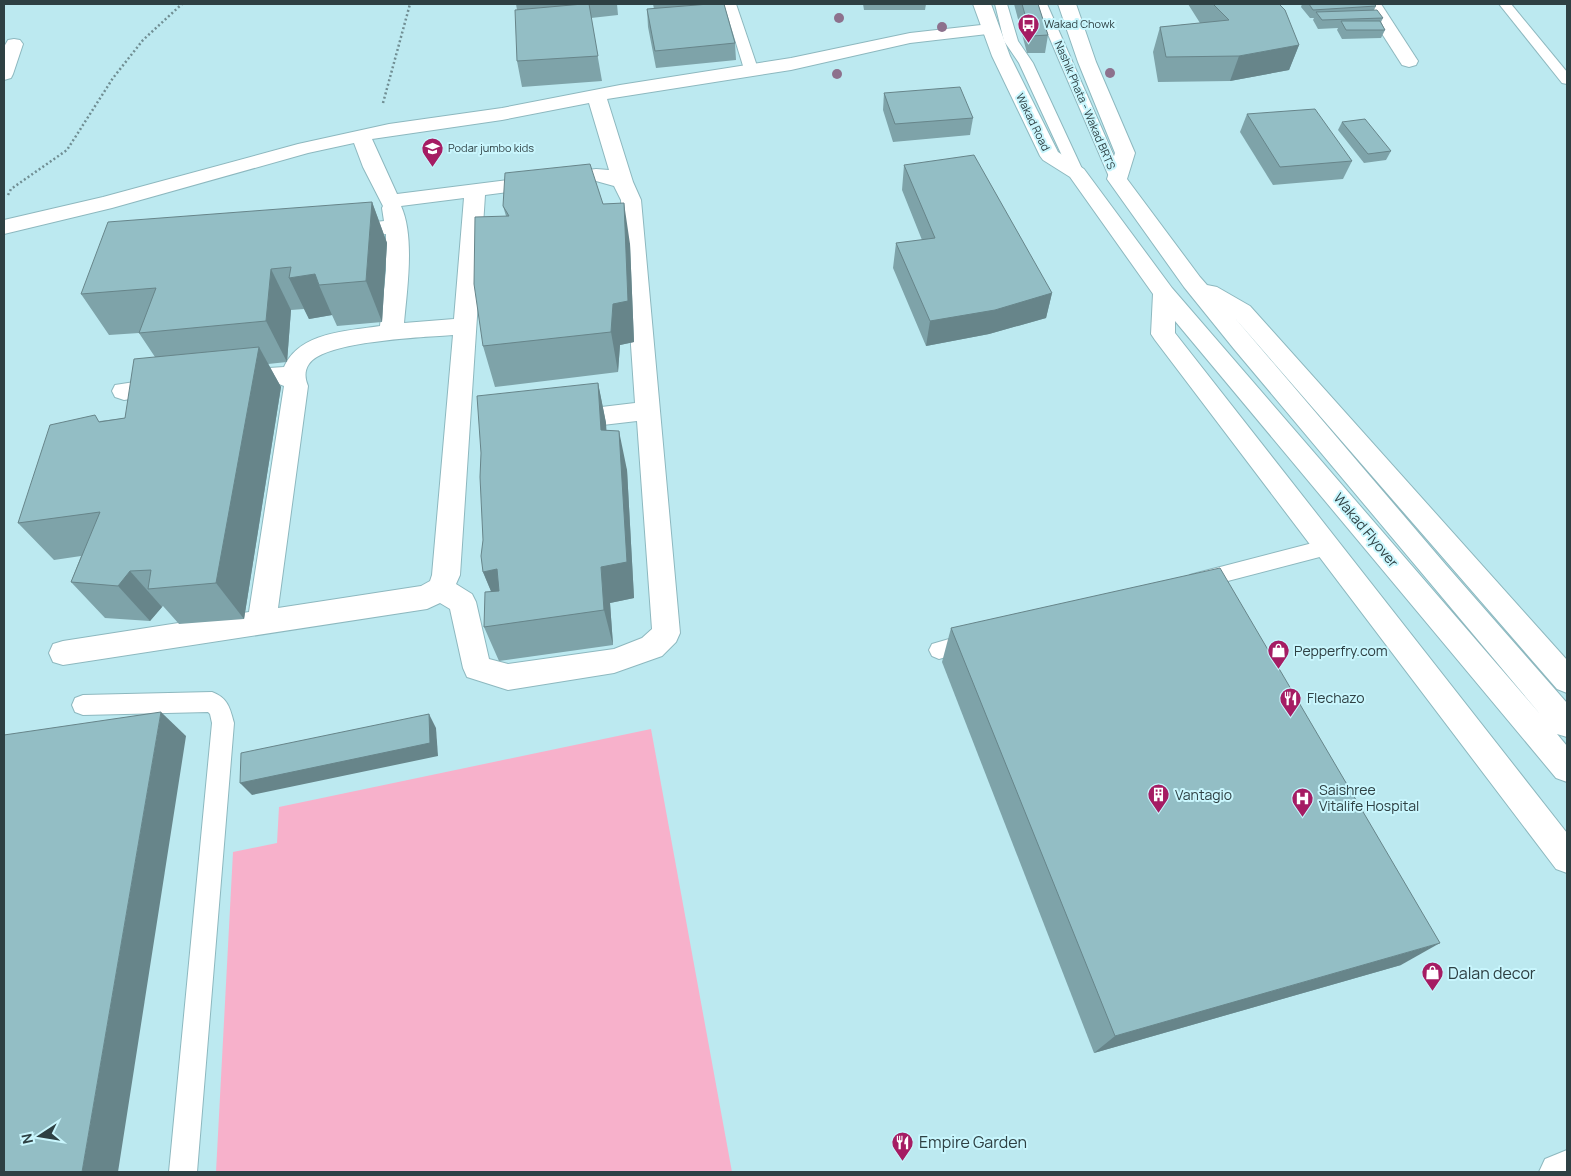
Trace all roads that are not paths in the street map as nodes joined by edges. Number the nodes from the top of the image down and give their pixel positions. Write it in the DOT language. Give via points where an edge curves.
graph roads {
  1 [pos="730,4"];
  2 [pos="982,4"];
  3 [pos="1001,4"];
  4 [pos="1041,4"];
  5 [pos="1067,4"];
  6 [pos="1372,4"];
  7 [pos="1505,4"];
  8 [pos="990,29"];
  9 [pos="14,44"];
  10 [pos="1409,61"];
  11 [pos="751,69"];
  12 [pos="4,74"];
  13 [pos="1567,80"];
  14 [pos="597,96"];
  15 [pos="368,134"];
  16 [pos="1077,173"];
  17 [pos="1117,179"];
  18 [pos="623,182"];
  19 [pos="475,190"];
  20 [pos="390,200"];
  21 [pos="4,226"];
  22 [pos="396,226"];
  23 [pos="319,234"];
  24 [pos="1192,282"];
  25 [pos="1164,293"];
  26 [pos="465,326"];
  27 [pos="391,332"];
  28 [pos="1229,348"];
  29 [pos="293,378"];
  30 [pos="124,391"];
  31 [pos="648,411"];
  32 [pos="543,422"];
  33 [pos="1328,547"];
  34 [pos="1178,586"];
  35 [pos="440,588"];
  36 [pos="262,622"];
  37 [pos="996,635"];
  38 [pos="939,650"];
  39 [pos="63,653"];
  40 [pos="1567,680"];
  41 [pos="83,706"];
  42 [pos="1567,724"];
  43 [pos="1567,768"];
  44 [pos="1567,858"];
  45 [pos="1567,1170"];
  46 [pos="183,1172"];
  47 [pos="1558,1172"];
  1 -- 11 [label="lane"];
  2 -- 8 [label="street, Wakad Road"];
  3 -- 16 [label="lane" via="1011,42 1026,63"];
  4 -- 17 [label="lane, Nashik Phata - Wakad BRTS"];
  5 -- 17 [label="street" via="1125,153"];
  6 -- 10 [label="street"];
  7 -- 13 [label="lane"];
  8 -- 11 [label="street" via="910,38 791,64"];
  8 -- 16 [label="street, Wakad Road" via="1050,156"];
  9 -- 12 [label="street"];
  11 -- 14 [label="street"];
  14 -- 15 [label="street"];
  14 -- 18 [label="street"];
  15 -- 20 [label="street" via="373,167"];
  15 -- 21 [label="street" via="305,148 119,208"];
  16 -- 25 [label="street, Wakad Road"];
  17 -- 24 [label="street"];
  18 -- 19 [label="street" via="596,175"];
  18 -- 31 [label="street" via="631,200"];
  19 -- 20 [label="street"];
  19 -- 26 [label="street"];
  20 -- 22 [label="street"];
  22 -- 23 [label="street"];
  22 -- 27 [label="street" via="398,273"];
  24 -- 28 [label="street, Wakad Flyover"];
  24 -- 40 [label="street" via="1242,312"];
  25 -- 28 [label="street, Wakad Flyover"];
  25 -- 33 [label="street" via="1163,334"];
  26 -- 27 [label="street"];
  26 -- 35 [label="street" via="467,430 446,575"];
  27 -- 29 [label="street" via="320,346 304,355"];
  28 -- 42 [label="street, Wakad Flyover" via="1436,573"];
  28 -- 43 [label="street, Wakad Flyover"];
  29 -- 30 [label="street" via="279,375"];
  29 -- 36 [label="street" via="296,386"];
  31 -- 32 [label="street"];
  31 -- 35 [label="street" via="666,633 652,647 614,661 508,677 477,668 462,602"];
  33 -- 34 [label="lane"];
  33 -- 44 [label="street"];
  35 -- 36 [label="street" via="427,597"];
  36 -- 39 [label="street"];
  37 -- 38 [label="lane"];
  41 -- 46 [label="lane" via="212,702 220,710 223,723"];
  45 -- 47 [label="street"];
}
